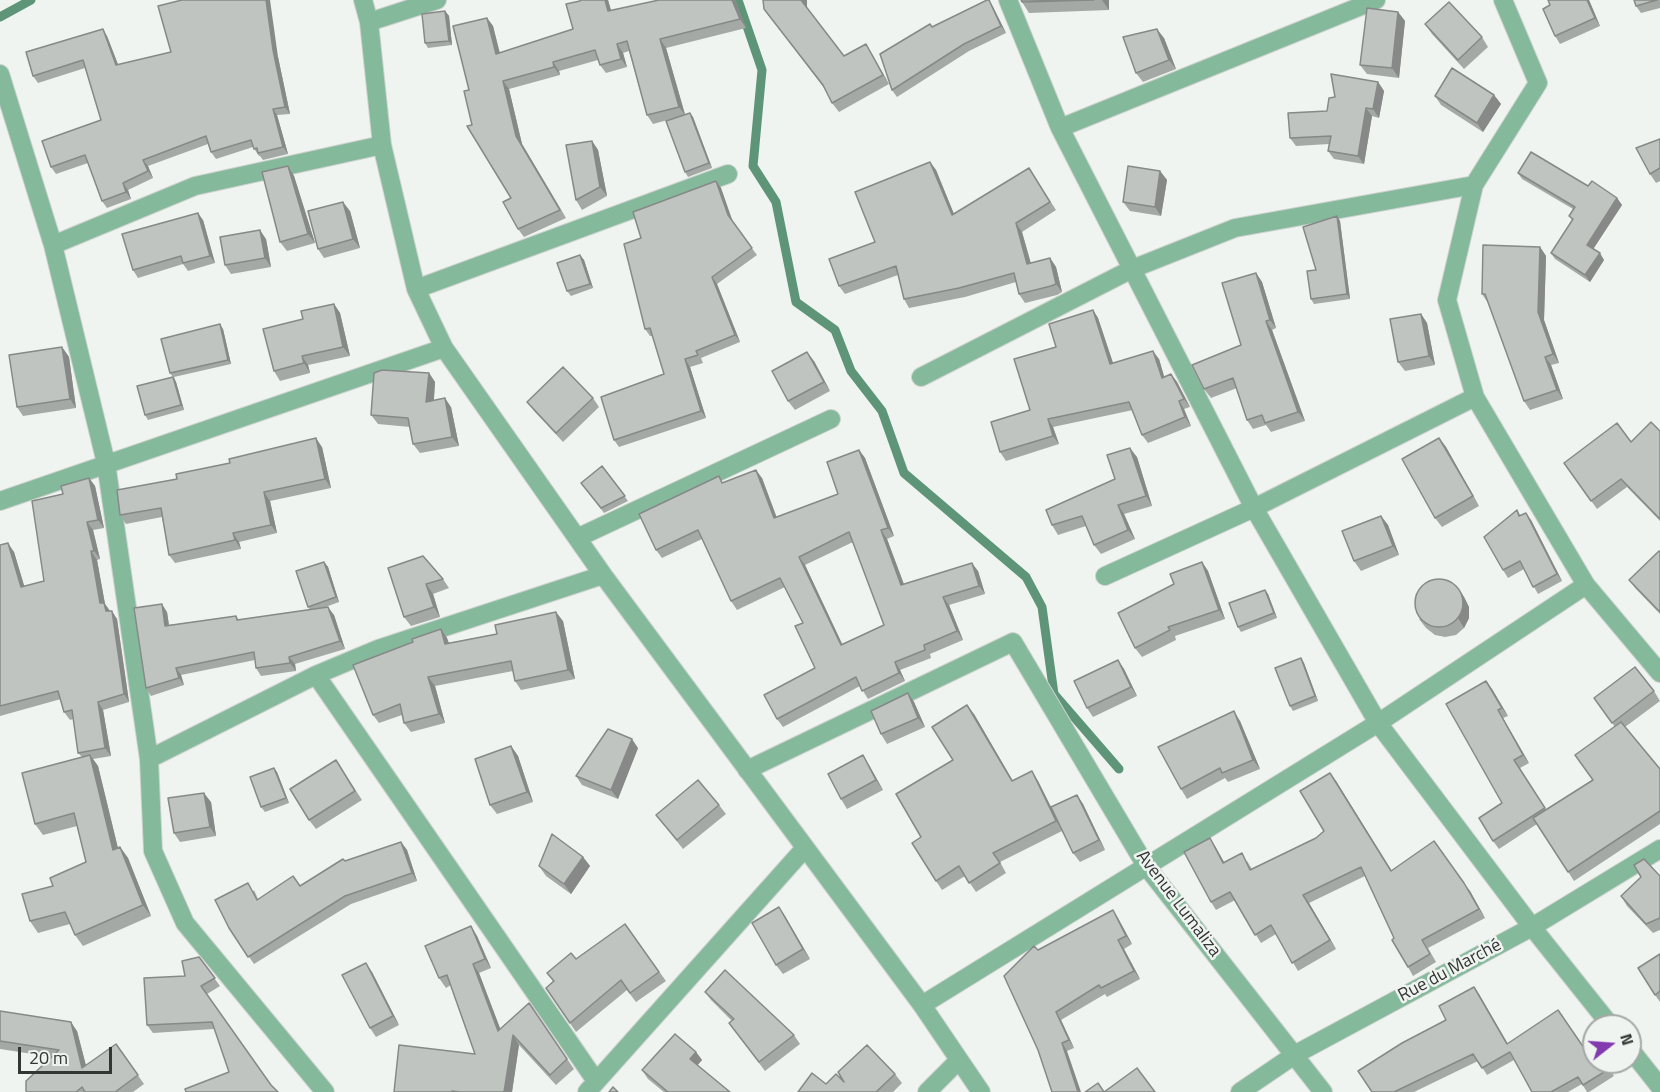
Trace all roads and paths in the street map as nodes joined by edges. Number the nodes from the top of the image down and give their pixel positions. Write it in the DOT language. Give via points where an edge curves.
graph roads {
  1 [pos="363,0"];
  2 [pos="437,0"];
  3 [pos="1008,0"];
  4 [pos="1376,0"];
  5 [pos="1503,0"];
  6 [pos="369,21"];
  7 [pos="0,74"];
  8 [pos="1060,128"];
  9 [pos="382,145"];
  10 [pos="728,174"];
  11 [pos="1474,185"];
  12 [pos="53,245"];
  13 [pos="1132,269"];
  14 [pos="416,289"];
  15 [pos="444,348"];
  16 [pos="921,377"];
  17 [pos="1475,397"];
  18 [pos="831,419"];
  19 [pos="106,464"];
  20 [pos="0,501"];
  21 [pos="1254,508"];
  22 [pos="577,538"];
  23 [pos="603,575"];
  24 [pos="1106,576"];
  25 [pos="1586,585"];
  26 [pos="1660,673"];
  27 [pos="316,675"];
  28 [pos="1378,723"];
  29 [pos="149,759"];
  30 [pos="747,770"];
  31 [pos="805,848"];
  32 [pos="1660,849"];
  33 [pos="1146,866"];
  34 [pos="1532,927"];
  35 [pos="922,1005"];
  36 [pos="1601,1014"];
  37 [pos="1296,1054"];
  38 [pos="959,1060"];
  39 [pos="1642,1064"];
  40 [pos="592,1087"];
  41 [pos="1660,1087"];
  42 [pos="325,1092"];
  43 [pos="927,1092"];
  44 [pos="981,1092"];
  45 [pos="1240,1092"];
  46 [pos="1323,1092"];
  1 -- 6 [label="street"];
  2 -- 6 [label="street"];
  3 -- 8 [label="street"];
  4 -- 8 [label="street"];
  5 -- 11 [label="street" via="1538,83"];
  6 -- 9 [label="street"];
  7 -- 12 [label="street"];
  8 -- 13 [label="street"];
  9 -- 12 [label="street" via="195,186"];
  9 -- 14 [label="street"];
  10 -- 14 [label="street"];
  11 -- 13 [label="street" via="1235,228"];
  11 -- 17 [label="street" via="1448,300"];
  12 -- 19 [label="street"];
  13 -- 16 [label="street"];
  13 -- 21 [label="street"];
  14 -- 15 [label="street"];
  15 -- 19 [label="street"];
  15 -- 22 [label="street"];
  17 -- 21 [label="street"];
  17 -- 25 [label="street"];
  18 -- 22 [label="street"];
  19 -- 20 [label="street"];
  19 -- 29 [label="street"];
  21 -- 24 [label="street"];
  21 -- 28 [label="street"];
  22 -- 23 [label="street"];
  23 -- 27 [label="street" via="378,649"];
  23 -- 30 [label="street"];
  25 -- 26 [label="street"];
  25 -- 28 [label="street"];
  27 -- 29 [label="street"];
  27 -- 40 [label="street"];
  28 -- 33 [label="street"];
  28 -- 34 [label="street"];
  29 -- 42 [label="street" via="153,851 185,923"];
  30 -- 31 [label="street"];
  30 -- 33 [label="street, Avenue Lumaliza" via="1013,642"];
  31 -- 35 [label="street"];
  31 -- 40 [label="street"];
  32 -- 34 [label="street, Rue du Marché"];
  33 -- 35 [label="street"];
  33 -- 37 [label="street, Avenue Lumaliza"];
  34 -- 36 [label="street"];
  34 -- 37 [label="street, Rue du Marché"];
  35 -- 38 [label="street"];
  37 -- 45 [label="street, Rue du Marché"];
  37 -- 46 [label="street, Avenue Lumaliza"];
  38 -- 43 [label="street"];
  38 -- 44 [label="street"];
  39 -- 41 [label="street"];
}
